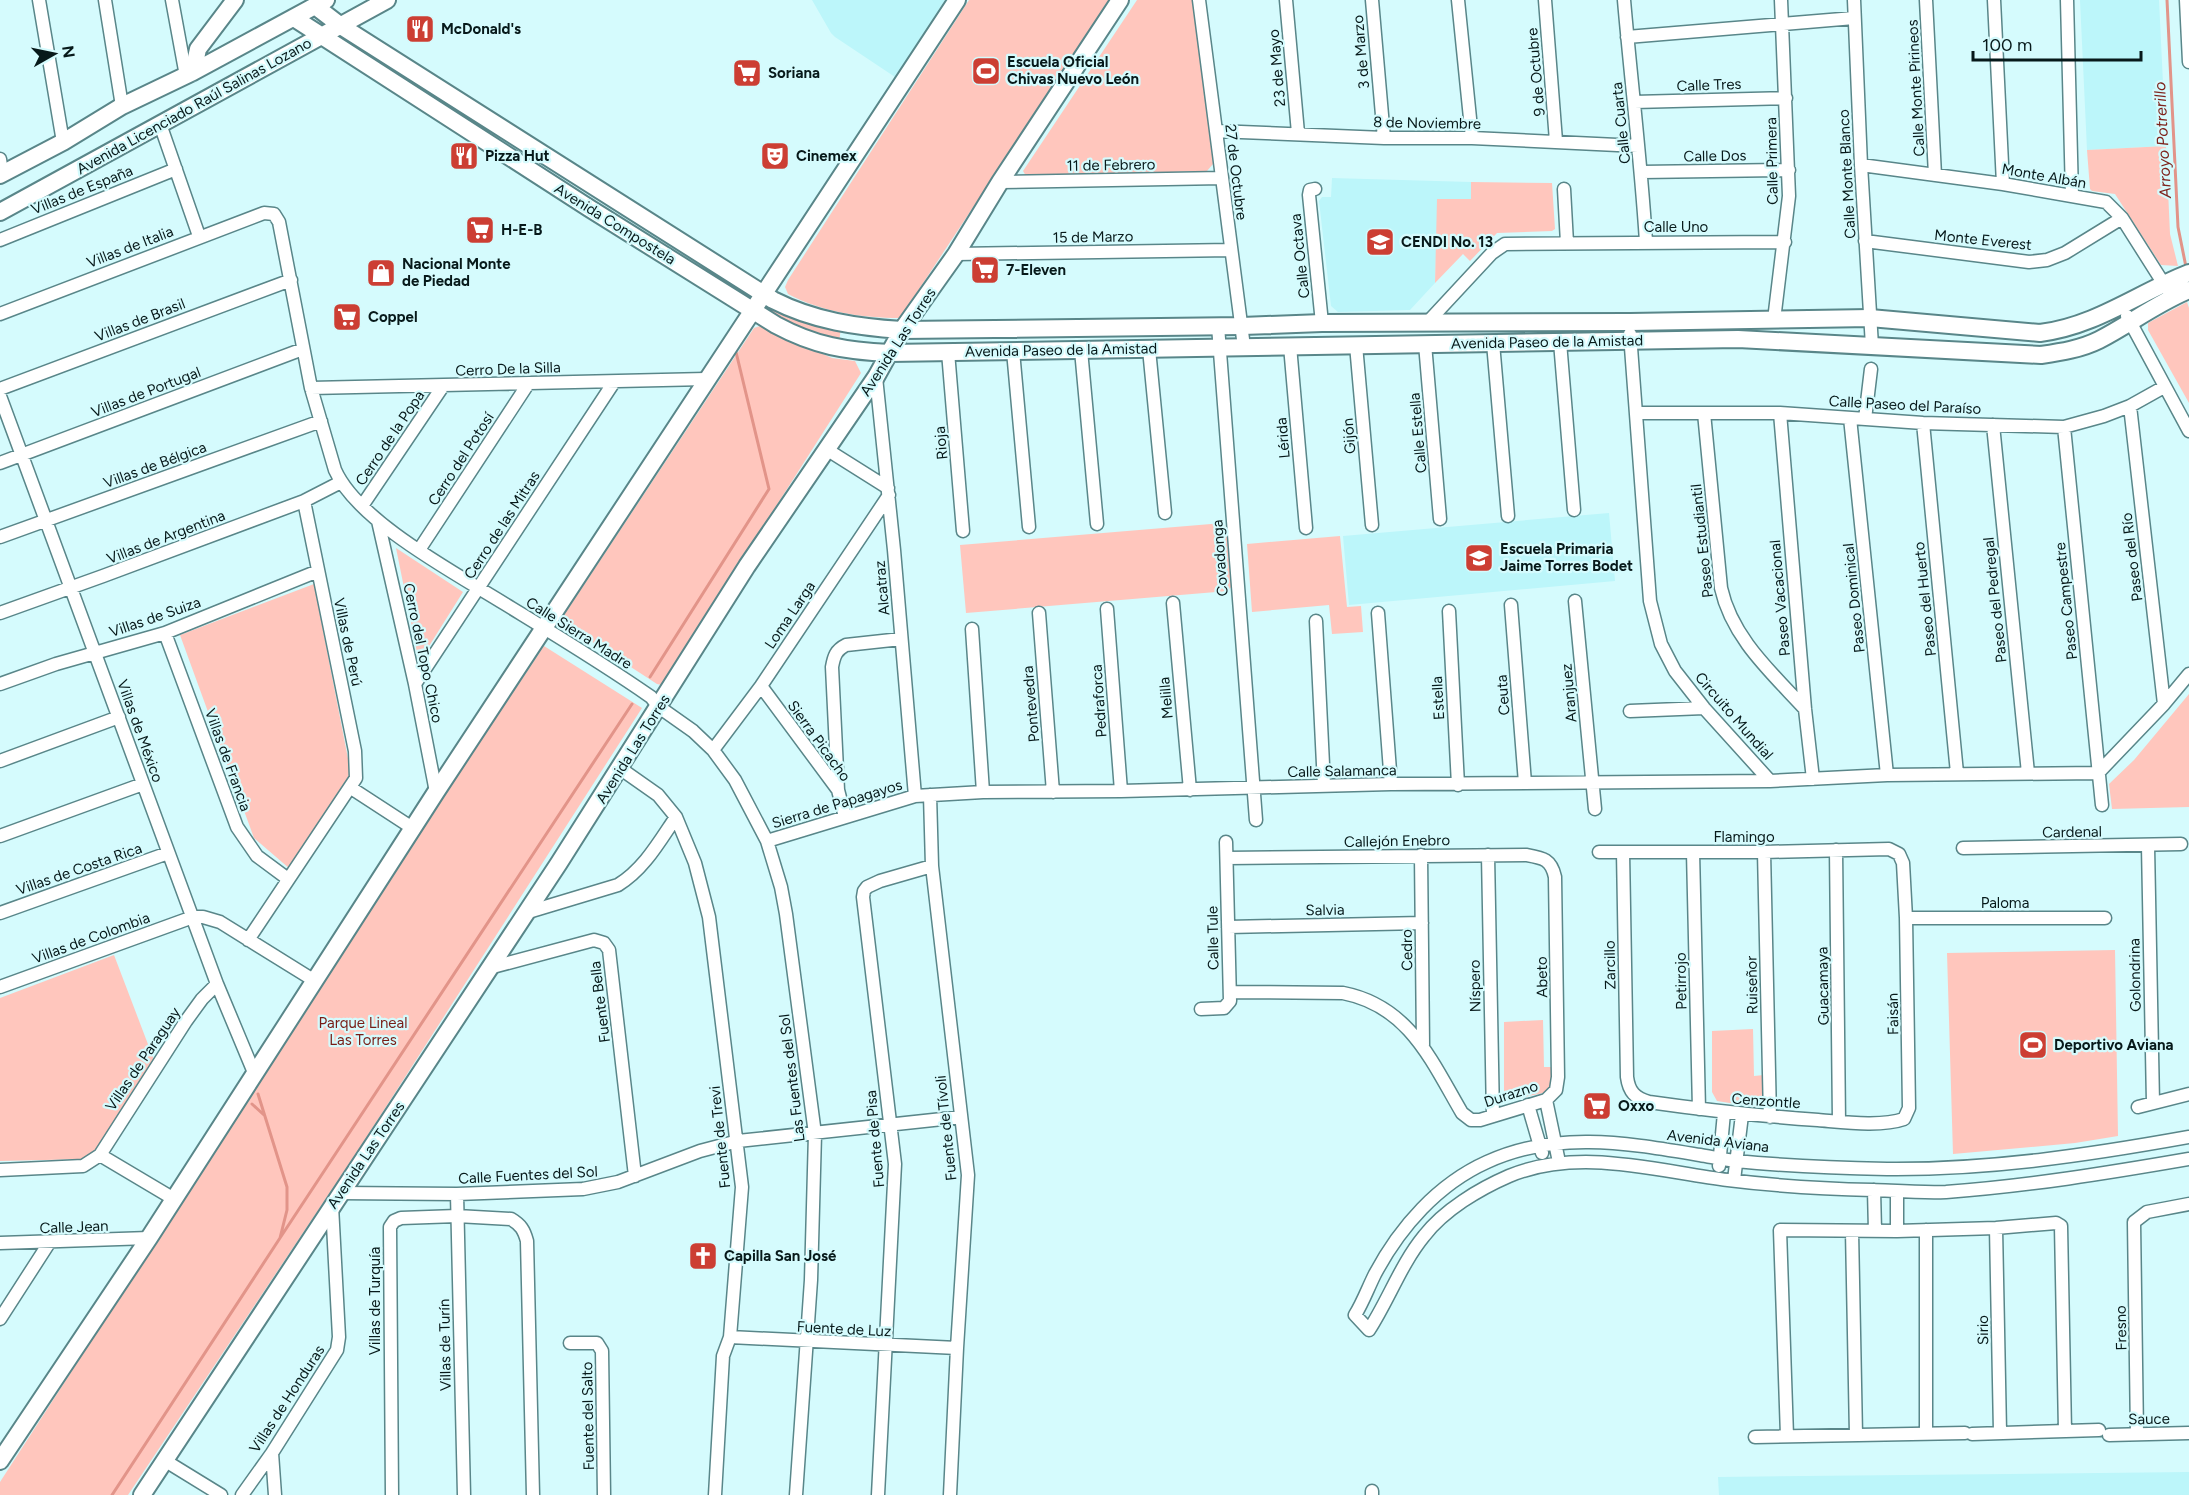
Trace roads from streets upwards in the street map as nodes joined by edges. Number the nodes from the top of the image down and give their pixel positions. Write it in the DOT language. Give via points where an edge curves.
graph roads {
  1 [pos="39,0"];
  2 [pos="105,0"];
  3 [pos="172,0"];
  4 [pos="235,0"];
  5 [pos="387,0"];
  6 [pos="957,0"];
  7 [pos="1119,0"];
  8 [pos="1199,0"];
  9 [pos="1286,0"];
  10 [pos="1372,0"];
  11 [pos="1458,0"];
  12 [pos="1545,0"];
  13 [pos="1624,0"];
  14 [pos="1781,0"];
  15 [pos="1854,0"];
  16 [pos="1926,0"];
  17 [pos="1994,0"];
  18 [pos="2067,0"];
  19 [pos="2186,0"];
  20 [pos="321,3"];
  21 [pos="294,18"];
  22 [pos="1854,18"];
  23 [pos="1782,23"];
  24 [pos="341,26"];
  25 [pos="321,36"];
  26 [pos="1627,37"];
  27 [pos="2189,62"];
  28 [pos="189,74"];
  29 [pos="1786,98"];
  30 [pos="1634,102"];
  31 [pos="122,106"];
  32 [pos="160,124"];
  33 [pos="496,124"];
  34 [pos="1216,131"];
  35 [pos="1298,133"];
  36 [pos="1384,138"];
  37 [pos="1472,138"];
  38 [pos="486,141"];
  39 [pos="1556,141"];
  40 [pos="63,142"];
  41 [pos="1638,146"];
  42 [pos="1861,165"];
  43 [pos="1,169"];
  44 [pos="176,169"];
  45 [pos="1789,170"];
  46 [pos="1642,172"];
  47 [pos="1935,175"];
  48 [pos="1222,178"];
  49 [pos="1000,182"];
  50 [pos="2003,184"];
  51 [pos="1315,189"];
  52 [pos="1564,189"];
  53 [pos="600,191"];
  54 [pos="2072,195"];
  55 [pos="589,208"];
  56 [pos="0,212"];
  57 [pos="2122,218"];
  58 [pos="200,236"];
  59 [pos="0,240"];
  60 [pos="1865,241"];
  61 [pos="1785,242"];
  62 [pos="1567,243"];
  63 [pos="1646,243"];
  64 [pos="1231,250"];
  65 [pos="956,255"];
  66 [pos="291,280"];
  67 [pos="2179,286"];
  68 [pos="763,293"];
  69 [pos="752,309"];
  70 [pos="0,314"];
  71 [pos="2126,314"];
  72 [pos="1870,318"];
  73 [pos="1774,320"];
  74 [pos="1630,322"];
  75 [pos="1322,323"];
  76 [pos="1426,324"];
  77 [pos="1218,326"];
  78 [pos="1242,326"];
  79 [pos="902,330"];
  80 [pos="1560,342"];
  81 [pos="1630,342"];
  82 [pos="1493,343"];
  83 [pos="1425,344"];
  84 [pos="1356,345"];
  85 [pos="1290,346"];
  86 [pos="1872,346"];
  87 [pos="1245,347"];
  88 [pos="1219,348"];
  89 [pos="1149,349"];
  90 [pos="303,350"];
  91 [pos="1081,350"];
  92 [pos="1014,351"];
  93 [pos="948,352"];
  94 [pos="890,353"];
  95 [pos="1870,369"];
  96 [pos="876,377"];
  97 [pos="706,379"];
  98 [pos="614,382"];
  99 [pos="528,384"];
  100 [pos="443,386"];
  101 [pos="2164,387"];
  102 [pos="311,388"];
  103 [pos="0,389"];
  104 [pos="0,396"];
  105 [pos="2130,406"];
  106 [pos="1636,413"];
  107 [pos="1704,413"];
  108 [pos="1780,413"];
  109 [pos="1850,418"];
  110 [pos="1865,418"];
  111 [pos="321,420"];
  112 [pos="1923,423"];
  113 [pos="1993,424"];
  114 [pos="2064,427"];
  115 [pos="2189,431"];
  116 [pos="826,449"];
  117 [pos="23,455"];
  118 [pos="0,463"];
  119 [pos="341,482"];
  120 [pos="888,492"];
  121 [pos="304,501"];
  122 [pos="362,506"];
  123 [pos="1574,510"];
  124 [pos="1165,513"];
  125 [pos="1508,516"];
  126 [pos="1440,519"];
  127 [pos="46,521"];
  128 [pos="378,521"];
  129 [pos="1098,524"];
  130 [pos="1372,525"];
  131 [pos="1029,527"];
  132 [pos="1306,528"];
  133 [pos="963,531"];
  134 [pos="0,537"];
  135 [pos="419,550"];
  136 [pos="318,571"];
  137 [pos="72,587"];
  138 [pos="480,588"];
  139 [pos="1575,601"];
  140 [pos="1173,603"];
  141 [pos="1511,605"];
  142 [pos="1107,609"];
  143 [pos="1449,611"];
  144 [pos="0,613"];
  145 [pos="1039,613"];
  146 [pos="1378,613"];
  147 [pos="1316,621"];
  148 [pos="544,628"];
  149 [pos="972,629"];
  150 [pos="165,633"];
  151 [pos="901,639"];
  152 [pos="95,652"];
  153 [pos="2189,674"];
  154 [pos="0,684"];
  155 [pos="415,684"];
  156 [pos="761,686"];
  157 [pos="2164,704"];
  158 [pos="659,707"];
  159 [pos="1704,708"];
  160 [pos="1805,709"];
  161 [pos="1630,711"];
  162 [pos="119,717"];
  163 [pos="713,750"];
  164 [pos="0,761"];
  165 [pos="621,769"];
  166 [pos="1957,773"];
  167 [pos="2028,773"];
  168 [pos="2098,773"];
  169 [pos="1887,775"];
  170 [pos="1813,779"];
  171 [pos="1770,781"];
  172 [pos="1525,783"];
  173 [pos="1593,783"];
  174 [pos="143,784"];
  175 [pos="1391,784"];
  176 [pos="1458,784"];
  177 [pos="1324,785"];
  178 [pos="351,788"];
  179 [pos="1253,788"];
  180 [pos="838,790"];
  181 [pos="1190,790"];
  182 [pos="1121,791"];
  183 [pos="436,792"];
  184 [pos="982,792"];
  185 [pos="1053,792"];
  186 [pos="930,795"];
  187 [pos="915,796"];
  188 [pos="2102,805"];
  189 [pos="1595,810"];
  190 [pos="676,817"];
  191 [pos="845,817"];
  192 [pos="1256,820"];
  193 [pos="414,829"];
  194 [pos="0,836"];
  195 [pos="767,841"];
  196 [pos="1226,842"];
  197 [pos="2181,844"];
  198 [pos="2148,846"];
  199 [pos="1963,848"];
  200 [pos="1889,849"];
  201 [pos="1836,850"];
  202 [pos="1599,852"];
  203 [pos="1623,852"];
  204 [pos="1693,852"];
  205 [pos="1764,852"];
  206 [pos="168,853"];
  207 [pos="1421,855"];
  208 [pos="1488,855"];
  209 [pos="1227,858"];
  210 [pos="932,866"];
  211 [pos="1555,877"];
  212 [pos="288,879"];
  213 [pos="0,913"];
  214 [pos="525,913"];
  215 [pos="193,916"];
  216 [pos="1906,918"];
  217 [pos="2105,918"];
  218 [pos="1422,923"];
  219 [pos="1228,927"];
  220 [pos="248,939"];
  221 [pos="489,968"];
  222 [pos="315,981"];
  223 [pos="217,984"];
  224 [pos="0,987"];
  225 [pos="1230,992"];
  226 [pos="1201,1010"];
  227 [pos="1423,1045"];
  228 [pos="255,1075"];
  229 [pos="1558,1077"];
  230 [pos="1626,1077"];
  231 [pos="2189,1094"];
  232 [pos="1546,1100"];
  233 [pos="2153,1103"];
  234 [pos="1528,1105"];
  235 [pos="2138,1107"];
  236 [pos="1910,1108"];
  237 [pos="1699,1109"];
  238 [pos="1724,1113"];
  239 [pos="1742,1115"];
  240 [pos="1493,1116"];
  241 [pos="961,1117"];
  242 [pos="1770,1117"];
  243 [pos="1839,1122"];
  244 [pos="891,1126"];
  245 [pos="815,1134"];
  246 [pos="2189,1137"];
  247 [pos="738,1141"];
  248 [pos="1555,1144"];
  249 [pos="1541,1146"];
  250 [pos="100,1155"];
  251 [pos="1720,1159"];
  252 [pos="2189,1159"];
  253 [pos="1736,1161"];
  254 [pos="1559,1162"];
  255 [pos="1546,1164"];
  256 [pos="1887,1168"];
  257 [pos="0,1170"];
  258 [pos="635,1176"];
  259 [pos="1717,1178"];
  260 [pos="1734,1180"];
  261 [pos="1874,1190"];
  262 [pos="1893,1191"];
  263 [pos="457,1194"];
  264 [pos="174,1199"];
  265 [pos="336,1199"];
  266 [pos="2189,1204"];
  267 [pos="457,1216"];
  268 [pos="1996,1228"];
  269 [pos="1926,1230"];
  270 [pos="1852,1231"];
  271 [pos="1875,1231"];
  272 [pos="1897,1231"];
  273 [pos="149,1238"];
  274 [pos="49,1243"];
  275 [pos="0,1244"];
  276 [pos="0,1319"];
  277 [pos="730,1337"];
  278 [pos="806,1342"];
  279 [pos="570,1343"];
  280 [pos="886,1346"];
  281 [pos="957,1348"];
  282 [pos="2065,1431"];
  283 [pos="2000,1432"];
  284 [pos="2189,1433"];
  285 [pos="1926,1434"];
  286 [pos="2137,1434"];
  287 [pos="1856,1435"];
  288 [pos="1787,1436"];
  289 [pos="1755,1437"];
  290 [pos="272,1453"];
  291 [pos="164,1460"];
  292 [pos="0,1461"];
  293 [pos="208,1492"];
  294 [pos="142,1495"];
  295 [pos="221,1495"];
  296 [pos="242,1495"];
  297 [pos="275,1495"];
  298 [pos="392,1495"];
  299 [pos="464,1495"];
  300 [pos="533,1495"];
  301 [pos="604,1495"];
  302 [pos="715,1495"];
  303 [pos="795,1495"];
  304 [pos="878,1495"];
  305 [pos="950,1495"];
  1 -- 40 [label="street"];
  2 -- 31 [label="street"];
  3 -- 28 [label="street"];
  4 -- 28 [label="street" via="198,49"];
  5 -- 24 [label="street, Avenida Licenciado Raúl Salinas Lozano"];
  6 -- 68 [label="street"];
  7 -- 49 [label="street, Avenida Las Torres"];
  8 -- 34 [label="street, 27 de Octubre"];
  9 -- 35 [label="street, 23 de Mayo"];
  10 -- 36 [label="street, 3 de Marzo"];
  11 -- 37 [label="street"];
  12 -- 39 [label="street, 9 de Octubre"];
  13 -- 26 [label="street, Calle Cuarta"];
  14 -- 23 [label="street, Calle Primera"];
  15 -- 22 [label="street, Calle Monte Blanco"];
  16 -- 47 [label="street, Calle Monte Pirineos"];
  17 -- 50 [label="street"];
  18 -- 54 [label="street"];
  19 -- 27 [label="street"];
  20 -- 21 [label="street, Avenida Licenciado Raúl Salinas Lozano"];
  20 -- 24 [label="street, Avenida Compostela"];
  21 -- 25 [label="street, Avenida Compostela"];
  21 -- 28 [label="street, Avenida Licenciado Raúl Salinas Lozano"];
  22 -- 23 [label="street"];
  22 -- 42 [label="street, Calle Monte Blanco"];
  23 -- 26 [label="street"];
  23 -- 29 [label="street, Calle Primera"];
  24 -- 25 [label="street, Avenida Licenciado Raúl Salinas Lozano"];
  24 -- 33 [label="street, Avenida Compostela"];
  25 -- 32 [label="street, Avenida Licenciado Raúl Salinas Lozano"];
  25 -- 38 [label="street, Avenida Compostela"];
  26 -- 30 [label="street, Calle Cuarta"];
  28 -- 31 [label="street, Avenida Licenciado Raúl Salinas Lozano"];
  29 -- 30 [label="street, Calle Tres"];
  29 -- 45 [label="street, Calle Primera"];
  30 -- 41 [label="street, Calle Cuarta"];
  31 -- 40 [label="street, Avenida Licenciado Raúl Salinas Lozano"];
  32 -- 44 [label="street"];
  32 -- 56 [label="street, Avenida Licenciado Raúl Salinas Lozano"];
  33 -- 38 [label="street"];
  33 -- 53 [label="street, Avenida Compostela"];
  34 -- 35 [label="street, 8 de Noviembre"];
  34 -- 48 [label="street, 27 de Octubre"];
  35 -- 36 [label="street, 8 de Noviembre"];
  36 -- 37 [label="street, 8 de Noviembre"];
  37 -- 39 [label="street, 8 de Noviembre"];
  38 -- 55 [label="street, Avenida Compostela"];
  39 -- 41 [label="street, 8 de Noviembre"];
  40 -- 43 [label="street, Avenida Licenciado Raúl Salinas Lozano"];
  41 -- 46 [label="street, Calle Cuarta"];
  42 -- 47 [label="street, Monte Albán"];
  42 -- 60 [label="street, Calle Monte Blanco"];
  44 -- 58 [label="street"];
  44 -- 59 [label="street, Villas de España"];
  45 -- 46 [label="street, Calle Dos"];
  45 -- 61 [label="street, Calle Primera"];
  46 -- 63 [label="street, Calle Cuarta"];
  47 -- 50 [label="street, Monte Albán"];
  48 -- 49 [label="street, 11 de Febrero"];
  48 -- 64 [label="street, 27 de Octubre"];
  49 -- 65 [label="street, Avenida Las Torres"];
  50 -- 54 [label="street, Monte Albán"];
  51 -- 75 [label="street, Calle Octava" via="1310,190 1309,199"];
  52 -- 62 [label="street"];
  53 -- 55 [label="street"];
  53 -- 68 [label="street, Avenida Compostela"];
  54 -- 57 [label="street, Monte Albán" via="2106,202"];
  55 -- 69 [label="street, Avenida Compostela"];
  57 -- 60 [label="street, Monte Everest" via="2065,253 2029,262"];
  57 -- 67 [label="street, Monte Albán"];
  58 -- 66 [label="street, Villas de Italia" via="271,212 279,222"];
  58 -- 70 [label="street, Villas de Italia"];
  60 -- 72 [label="street, Calle Monte Blanco"];
  61 -- 63 [label="street, Calle Uno"];
  61 -- 73 [label="street, Calle Primera"];
  62 -- 63 [label="street, Calle Uno"];
  62 -- 76 [label="street, Calle Uno" via="1501,246"];
  64 -- 65 [label="street, 15 de Marzo"];
  64 -- 78 [label="street, 27 de Octubre"];
  65 -- 79 [label="street, Avenida Las Torres"];
  66 -- 90 [label="street"];
  66 -- 103 [label="street, Villas de Brasil"];
  67 -- 71 [label="street, Avenida Paseo de la Amistad"];
  68 -- 69 [label="street"];
  68 -- 79 [label="street, Avenida Compostela" via="827,320"];
  69 -- 94 [label="street, Avenida Compostela" via="794,334 824,346"];
  69 -- 97 [label="street"];
  71 -- 72 [label="street, Avenida Paseo de la Amistad" via="2040,333"];
  71 -- 86 [label="street, Avenida Paseo de la Amistad" via="2099,340 2041,355"];
  71 -- 101 [label="street"];
  72 -- 73 [label="street, Avenida Paseo de la Amistad"];
  72 -- 86 [label="street, Calle Monte Blanco"];
  73 -- 74 [label="street, Avenida Paseo de la Amistad"];
  74 -- 76 [label="street, Avenida Paseo de la Amistad"];
  74 -- 81 [label="street, Circuito Mundial"];
  75 -- 76 [label="street, Avenida Paseo de la Amistad"];
  75 -- 78 [label="street, Avenida Paseo de la Amistad"];
  77 -- 78 [label="street, Avenida Paseo de la Amistad"];
  77 -- 79 [label="street, Avenida Paseo de la Amistad"];
  77 -- 88 [label="street, Covadonga"];
  78 -- 87 [label="street, 27 de Octubre"];
  79 -- 94 [label="street, Avenida Las Torres"];
  80 -- 81 [label="street, Avenida Paseo de la Amistad"];
  80 -- 82 [label="street, Avenida Paseo de la Amistad"];
  80 -- 123 [label="street"];
  81 -- 86 [label="street, Avenida Paseo de la Amistad" via="1738,339"];
  81 -- 106 [label="street, Circuito Mundial"];
  82 -- 83 [label="street, Avenida Paseo de la Amistad"];
  82 -- 125 [label="street"];
  83 -- 84 [label="street, Avenida Paseo de la Amistad"];
  83 -- 126 [label="street, Calle Estella"];
  84 -- 85 [label="street, Avenida Paseo de la Amistad"];
  84 -- 130 [label="street, Gijón"];
  85 -- 87 [label="street, Avenida Paseo de la Amistad"];
  85 -- 132 [label="street, Lérida"];
  87 -- 88 [label="street, Avenida Paseo de la Amistad"];
  88 -- 89 [label="street, Avenida Paseo de la Amistad"];
  88 -- 179 [label="street, Covadonga"];
  89 -- 91 [label="street, Avenida Paseo de la Amistad"];
  89 -- 124 [label="street"];
  90 -- 102 [label="street"];
  90 -- 117 [label="street, Villas de Portugal"];
  91 -- 92 [label="street, Avenida Paseo de la Amistad"];
  91 -- 129 [label="street"];
  92 -- 93 [label="street, Avenida Paseo de la Amistad"];
  92 -- 131 [label="street"];
  93 -- 94 [label="street, Avenida Paseo de la Amistad"];
  93 -- 133 [label="street, Rioja"];
  94 -- 96 [label="street, Avenida Las Torres"];
  95 -- 110 [label="street"];
  96 -- 116 [label="street, Avenida Las Torres"];
  96 -- 120 [label="street, Alcatraz"];
  97 -- 98 [label="street, Cerro De la Silla"];
  97 -- 148 [label="street"];
  98 -- 99 [label="street, Cerro De la Silla"];
  98 -- 138 [label="street, Cerro de las Mitras"];
  99 -- 100 [label="street, Cerro De la Silla"];
  99 -- 135 [label="street, Cerro del Potosí"];
  100 -- 102 [label="street, Cerro De la Silla"];
  100 -- 122 [label="street, Cerro de la Popa"];
  101 -- 105 [label="street, Calle Paseo del Paraíso"];
  101 -- 115 [label="street"];
  102 -- 111 [label="street"];
  104 -- 117 [label="street, Villas de México"];
  105 -- 114 [label="street, Calle Paseo del Paraíso"];
  105 -- 157 [label="street, Paseo del Río"];
  106 -- 107 [label="street, Calle Paseo del Paraíso"];
  106 -- 159 [label="street, Circuito Mundial" via="1650,601 1657,632 1666,656"];
  107 -- 108 [label="street, Calle Paseo del Paraíso"];
  107 -- 160 [label="street, Paseo Estudiantil" via="1725,604 1752,650"];
  108 -- 109 [label="street, Calle Paseo del Paraíso"];
  108 -- 160 [label="street, Paseo Vacacional"];
  109 -- 110 [label="street, Calle Paseo del Paraíso"];
  109 -- 169 [label="street, Paseo Dominical"];
  110 -- 112 [label="street, Calle Paseo del Paraíso"];
  111 -- 119 [label="street"];
  111 -- 127 [label="street, Villas de Bélgica"];
  112 -- 113 [label="street, Calle Paseo del Paraíso"];
  112 -- 166 [label="street, Paseo del Huerto"];
  113 -- 114 [label="street, Calle Paseo del Paraíso"];
  113 -- 167 [label="street, Paseo del Pedregal"];
  114 -- 168 [label="street, Paseo Campestre"];
  116 -- 120 [label="street"];
  116 -- 158 [label="street, Avenida Las Torres"];
  117 -- 118 [label="street, Villas de Portugal"];
  117 -- 127 [label="street, Villas de México"];
  119 -- 121 [label="street, Villas de Argentina"];
  119 -- 122 [label="street, Calle Sierra Madre"];
  120 -- 151 [label="street, Alcatraz"];
  120 -- 156 [label="street, Loma Larga"];
  121 -- 136 [label="street, Villas de Perú"];
  121 -- 137 [label="street, Villas de Argentina"];
  122 -- 128 [label="street, Calle Sierra Madre"];
  127 -- 134 [label="street, Villas de Bélgica"];
  127 -- 137 [label="street, Villas de México"];
  128 -- 135 [label="street, Calle Sierra Madre"];
  128 -- 155 [label="street, Cerro del Topo Chico"];
  135 -- 138 [label="street, Calle Sierra Madre"];
  136 -- 150 [label="street, Villas de Suiza"];
  136 -- 178 [label="street, Villas de Perú" via="355,751 356,778"];
  137 -- 144 [label="street, Villas de Argentina"];
  137 -- 152 [label="street, Villas de México"];
  138 -- 148 [label="street, Calle Sierra Madre"];
  138 -- 155 [label="street, Cerro de las Mitras"];
  139 -- 173 [label="street, Aranjuez"];
  140 -- 181 [label="street, Melilla"];
  141 -- 172 [label="street, Ceuta"];
  142 -- 182 [label="street, Pedraforca"];
  143 -- 176 [label="street, Estella"];
  145 -- 185 [label="street, Pontevedra"];
  146 -- 175 [label="street"];
  147 -- 177 [label="street"];
  148 -- 158 [label="street, Calle Sierra Madre" via="651,697"];
  148 -- 183 [label="street"];
  149 -- 184 [label="street"];
  150 -- 152 [label="street, Villas de Suiza"];
  150 -- 212 [label="street, Villas de Francia" via="237,827 257,856"];
  151 -- 180 [label="street" via="846,645 834,657"];
  151 -- 187 [label="street, Alcatraz"];
  152 -- 154 [label="street, Villas de Suiza"];
  152 -- 162 [label="street, Villas de México"];
  153 -- 157 [label="street"];
  155 -- 183 [label="street, Cerro del Topo Chico"];
  156 -- 163 [label="street, Loma Larga"];
  156 -- 180 [label="street, Sierra Picacho"];
  157 -- 168 [label="street"];
  158 -- 163 [label="street, Calle Sierra Madre"];
  158 -- 165 [label="street, Avenida Las Torres"];
  159 -- 161 [label="street"];
  159 -- 171 [label="street, Circuito Mundial"];
  160 -- 170 [label="street, Paseo Vacacional"];
  162 -- 164 [label="street"];
  162 -- 174 [label="street, Villas de México"];
  163 -- 195 [label="street, Calle Sierra Madre" via="735,780"];
  165 -- 190 [label="street, Fuente de Trevi" via="658,795"];
  165 -- 214 [label="street, Avenida Las Torres"];
  166 -- 167 [label="street, Circuito Mundial"];
  166 -- 169 [label="street, Circuito Mundial"];
  167 -- 168 [label="street, Circuito Mundial"];
  168 -- 188 [label="street, Paseo Campestre"];
  169 -- 170 [label="street, Circuito Mundial"];
  170 -- 171 [label="street, Circuito Mundial"];
  171 -- 173 [label="street, Calle Salamanca"];
  172 -- 173 [label="street, Calle Salamanca"];
  172 -- 176 [label="street, Calle Salamanca"];
  173 -- 189 [label="street, Aranjuez"];
  174 -- 194 [label="street"];
  174 -- 206 [label="street, Villas de México"];
  175 -- 176 [label="street, Calle Salamanca"];
  175 -- 177 [label="street, Calle Salamanca"];
  177 -- 179 [label="street, Calle Salamanca"];
  178 -- 193 [label="street"];
  178 -- 212 [label="street, Villas de Perú"];
  179 -- 181 [label="street, Calle Salamanca"];
  179 -- 192 [label="street, Covadonga"];
  180 -- 191 [label="street, Sierra Picacho"];
  181 -- 182 [label="street, Calle Salamanca"];
  182 -- 185 [label="street, Calle Salamanca"];
  183 -- 193 [label="street"];
  184 -- 185 [label="street, Calle Salamanca"];
  184 -- 186 [label="street, Calle Salamanca"];
  186 -- 187 [label="street, Calle Salamanca"];
  186 -- 210 [label="street, Fuente de Tívoli"];
  187 -- 191 [label="street, Sierra de Papagayos"];
  190 -- 214 [label="street" via="641,867 624,881"];
  190 -- 247 [label="street, Fuente de Trevi" via="695,862 709,917"];
  191 -- 195 [label="street, Sierra de Papagayos"];
  193 -- 222 [label="street"];
  195 -- 245 [label="street, Las Fuentes del Sol" via="786,914"];
  196 -- 209 [label="street, Calle Tule"];
  197 -- 198 [label="street, Cardenal"];
  198 -- 199 [label="street, Cardenal"];
  198 -- 233 [label="street, Golondrina"];
  200 -- 201 [label="street, Flamingo"];
  200 -- 216 [label="street, Faisán" via="1899,854 1903,863"];
  201 -- 205 [label="street, Flamingo"];
  201 -- 243 [label="street, Guacamaya"];
  202 -- 203 [label="street, Flamingo"];
  203 -- 204 [label="street, Flamingo"];
  203 -- 230 [label="street, Zarcillo"];
  204 -- 205 [label="street, Flamingo"];
  204 -- 237 [label="street, Petirrojo"];
  205 -- 242 [label="street, Ruiseñor"];
  206 -- 213 [label="street, Villas de Costa Rica"];
  206 -- 215 [label="street, Villas de México"];
  207 -- 208 [label="street, Callejón Enebro"];
  207 -- 209 [label="street, Callejón Enebro"];
  207 -- 218 [label="street, Cedro"];
  208 -- 211 [label="street, Callejón Enebro" via="1537,856 1553,867"];
  208 -- 240 [label="street, Níspero"];
  209 -- 219 [label="street, Calle Tule"];
  210 -- 241 [label="street, Fuente de Tívoli"];
  210 -- 244 [label="street, Fuente de Pisa" via="880,881 864,891"];
  211 -- 229 [label="street, Abeto"];
  212 -- 220 [label="street, Villas de Perú"];
  214 -- 221 [label="street, Avenida Las Torres"];
  215 -- 220 [label="street" via="220,922"];
  215 -- 223 [label="street, Villas de México"];
  215 -- 224 [label="street, Villas de Colombia"];
  216 -- 217 [label="street, Paloma"];
  216 -- 236 [label="street, Faisán"];
  218 -- 219 [label="street, Salvia"];
  218 -- 227 [label="street, Cedro"];
  219 -- 225 [label="street, Calle Tule"];
  220 -- 222 [label="street"];
  221 -- 258 [label="street, Fuente Bella" via="588,941 604,943 609,950"];
  221 -- 265 [label="street, Avenida Las Torres"];
  222 -- 228 [label="street"];
  223 -- 228 [label="street, Villas de México"];
  223 -- 250 [label="street, Villas de Paraguay" via="186,1021"];
  225 -- 226 [label="street" via="1226,1007"];
  225 -- 227 [label="street" via="1360,996 1388,1010"];
  227 -- 240 [label="street, Durazno" via="1466,1118"];
  228 -- 264 [label="street"];
  229 -- 232 [label="street, Durazno" via="1556,1090"];
  230 -- 237 [label="street, Cenzontle" via="1630,1091 1641,1100"];
  231 -- 233 [label="street"];
  232 -- 234 [label="street, Durazno"];
  232 -- 248 [label="street"];
  233 -- 235 [label="street"];
  234 -- 240 [label="street, Durazno"];
  234 -- 249 [label="street"];
  236 -- 243 [label="street, Cenzontle" via="1905,1119 1899,1121"];
  237 -- 238 [label="street, Cenzontle"];
  238 -- 239 [label="street, Cenzontle"];
  238 -- 251 [label="street"];
  239 -- 242 [label="street, Cenzontle"];
  239 -- 253 [label="street"];
  241 -- 244 [label="street, Calle Fuentes del Sol"];
  241 -- 281 [label="street, Fuente de Tívoli" via="968,1175"];
  242 -- 243 [label="street, Cenzontle"];
  244 -- 245 [label="street, Calle Fuentes del Sol"];
  244 -- 280 [label="street, Fuente de Pisa" via="895,1198"];
  245 -- 247 [label="street, Calle Fuentes del Sol"];
  245 -- 278 [label="street, Las Fuentes del Sol"];
  246 -- 256 [label="street, Avenida Aviana" via="2067,1158 1950,1168"];
  247 -- 258 [label="street, Calle Fuentes del Sol" via="700,1150"];
  247 -- 277 [label="street, Fuente de Trevi" via="742,1187"];
  248 -- 249 [label="street, Avenida Aviana"];
  248 -- 251 [label="street, Avenida Aviana" via="1604,1141"];
  248 -- 254 [label="street"];
  249 -- 255 [label="street"];
  249 -- 255 [label="street, Avenida Aviana" via="1486,1162 1439,1192 1395,1242 1355,1315 1369,1330 1405,1263 1435,1223 1487,1187"];
  250 -- 257 [label="street" via="83,1166"];
  250 -- 264 [label="street"];
  251 -- 253 [label="street, Avenida Aviana"];
  251 -- 259 [label="street"];
  252 -- 262 [label="street" via="2072,1179 1944,1192"];
  253 -- 256 [label="street, Avenida Aviana"];
  253 -- 260 [label="street"];
  254 -- 255 [label="street"];
  254 -- 259 [label="street" via="1612,1163"];
  256 -- 262 [label="street"];
  258 -- 263 [label="street, Calle Fuentes del Sol" via="583,1189"];
  259 -- 260 [label="street"];
  260 -- 261 [label="street"];
  261 -- 262 [label="street"];
  261 -- 271 [label="street"];
  262 -- 272 [label="street"];
  263 -- 265 [label="street, Calle Fuentes del Sol"];
  263 -- 267 [label="street, Villas de Turín"];
  264 -- 273 [label="street"];
  265 -- 290 [label="street, Villas de Honduras" via="337,1350"];
  265 -- 291 [label="street, Avenida Las Torres"];
  266 -- 286 [label="street, Fresno" via="2147,1212 2134,1222"];
  267 -- 298 [label="street, Villas de Turquía" via="401,1218 390,1227"];
  267 -- 299 [label="street, Villas de Turín"];
  267 -- 300 [label="street, Villas de Turquía" via="512,1219 524,1230 527,1241"];
  268 -- 269 [label="street"];
  268 -- 282 [label="street" via="2056,1222 2061,1226"];
  268 -- 283 [label="street, Sirio"];
  269 -- 272 [label="street"];
  269 -- 285 [label="street"];
  270 -- 271 [label="street"];
  270 -- 287 [label="street"];
  270 -- 288 [label="street" via="1780,1230"];
  271 -- 272 [label="street"];
  273 -- 274 [label="street, Calle Jean"];
  273 -- 292 [label="street"];
  274 -- 275 [label="street, Calle Jean"];
  274 -- 276 [label="street"];
  277 -- 278 [label="street, Fuente de Luz"];
  277 -- 302 [label="street, Fuente de Trevi" via="723,1356"];
  278 -- 280 [label="street, Fuente de Luz"];
  278 -- 303 [label="street, Las Fuentes del Sol"];
  279 -- 301 [label="street, Fuente del Salto" via="592,1342 601,1347"];
  280 -- 281 [label="street, Fuente de Luz"];
  280 -- 304 [label="street, Fuente de Pisa"];
  281 -- 305 [label="street, Fuente de Tívoli"];
  282 -- 283 [label="street, Sauce"];
  282 -- 286 [label="street, Sauce"];
  283 -- 285 [label="street, Sauce"];
  284 -- 286 [label="street, Sauce"];
  285 -- 287 [label="street, Sauce"];
  287 -- 288 [label="street, Sauce"];
  288 -- 289 [label="street, Sauce"];
  290 -- 296 [label="street, Villas de Honduras"];
  290 -- 297 [label="street"];
  291 -- 293 [label="street"];
  291 -- 294 [label="street, Avenida Las Torres"];
  293 -- 295 [label="street"];
}
